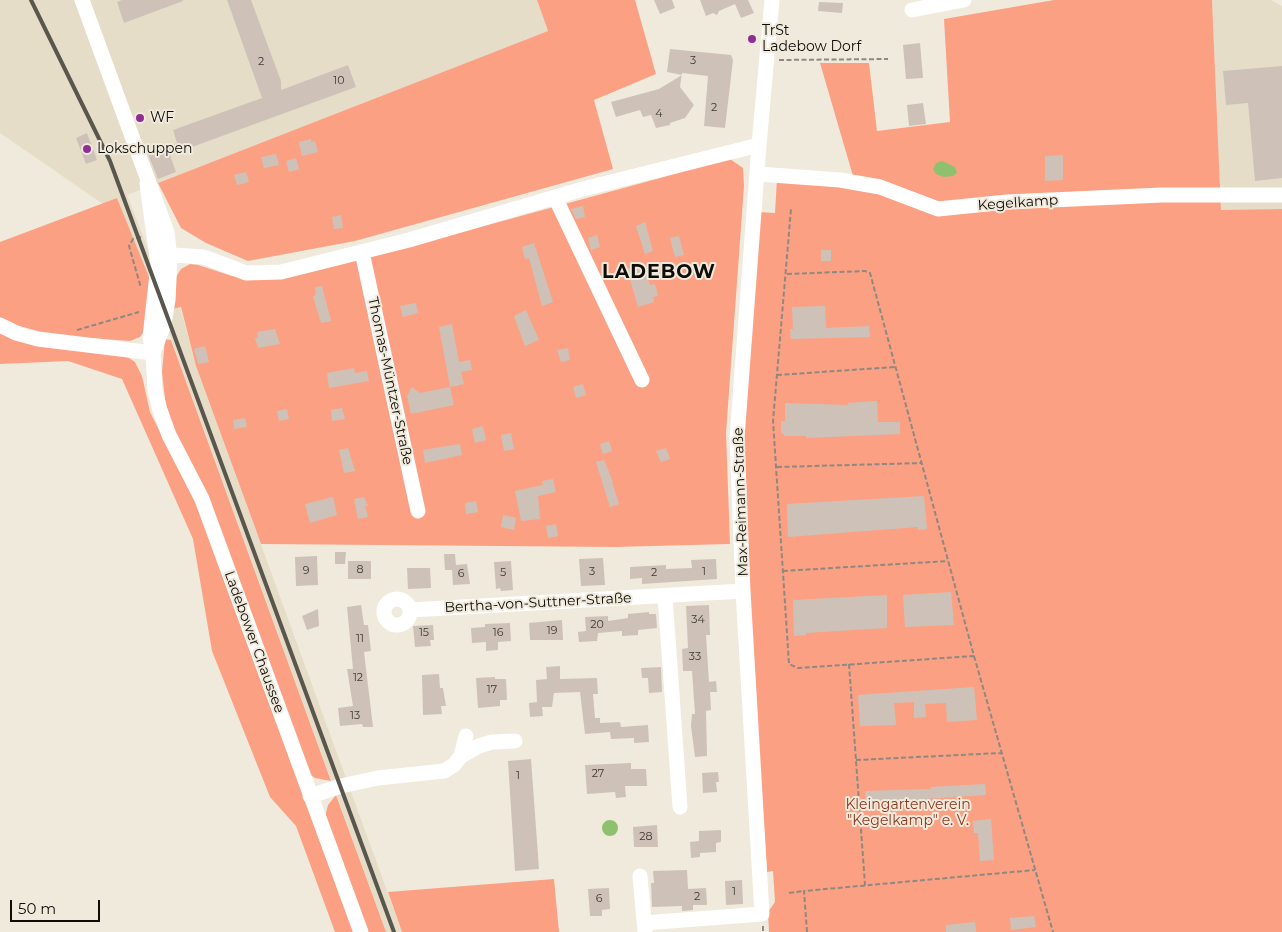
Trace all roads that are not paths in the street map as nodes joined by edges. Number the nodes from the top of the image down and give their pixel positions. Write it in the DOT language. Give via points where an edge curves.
graph roads {
  1 [pos="82,0"];
  2 [pos="772,0"];
  3 [pos="964,0"];
  4 [pos="912,10"];
  5 [pos="759,145"];
  6 [pos="758,174"];
  7 [pos="147,184"];
  8 [pos="1282,196"];
  9 [pos="555,197"];
  10 [pos="362,252"];
  11 [pos="164,254"];
  12 [pos="0,325"];
  13 [pos="154,353"];
  14 [pos="642,380"];
  15 [pos="418,511"];
  16 [pos="743,591"];
  17 [pos="665,596"];
  18 [pos="410,610"];
  19 [pos="466,736"];
  20 [pos="515,741"];
  21 [pos="462,756"];
  22 [pos="310,796"];
  23 [pos="680,807"];
  24 [pos="640,876"];
  25 [pos="645,927"];
  26 [pos="361,932"];
  1 -- 7 [label="street"];
  2 -- 5 [label="street, Max-Reimann-Straße"];
  3 -- 4 [label="street"];
  5 -- 6 [label="street, Max-Reimann-Straße"];
  5 -- 9 [label="street"];
  6 -- 8 [label="street, Kegelkamp" via="840,180 880,187 938,209 1007,202 1162,195"];
  6 -- 16 [label="street, Max-Reimann-Straße" via="737,438"];
  7 -- 11 [label="street" via="155,234"];
  7 -- 11 [label="street" via="164,219"];
  9 -- 10 [label="street"];
  9 -- 14 [label="street"];
  10 -- 11 [label="street" via="281,272 246,273 204,257"];
  10 -- 15 [label="street, Thomas-Müntzer-Straße"];
  11 -- 13 [label="street, Ladebower Chaussee" via="166,313"];
  12 -- 13 [label="street" via="16,333 65,343"];
  13 -- 22 [label="street, Ladebower Chaussee" via="155,390 168,435 202,499"];
  16 -- 17 [label="street, Bertha-von-Suttner-Straße"];
  16 -- 25 [label="street, Max-Reimann-Straße" via="762,914"];
  17 -- 18 [label="street, Bertha-von-Suttner-Straße"];
  17 -- 23 [label="street"];
  19 -- 21 [label="street"];
  20 -- 21 [label="street" via="492,742"];
  21 -- 22 [label="street" via="444,771 378,778"];
  22 -- 26 [label="street, Ladebower Chaussee"];
  24 -- 25 [label="street"];
}
